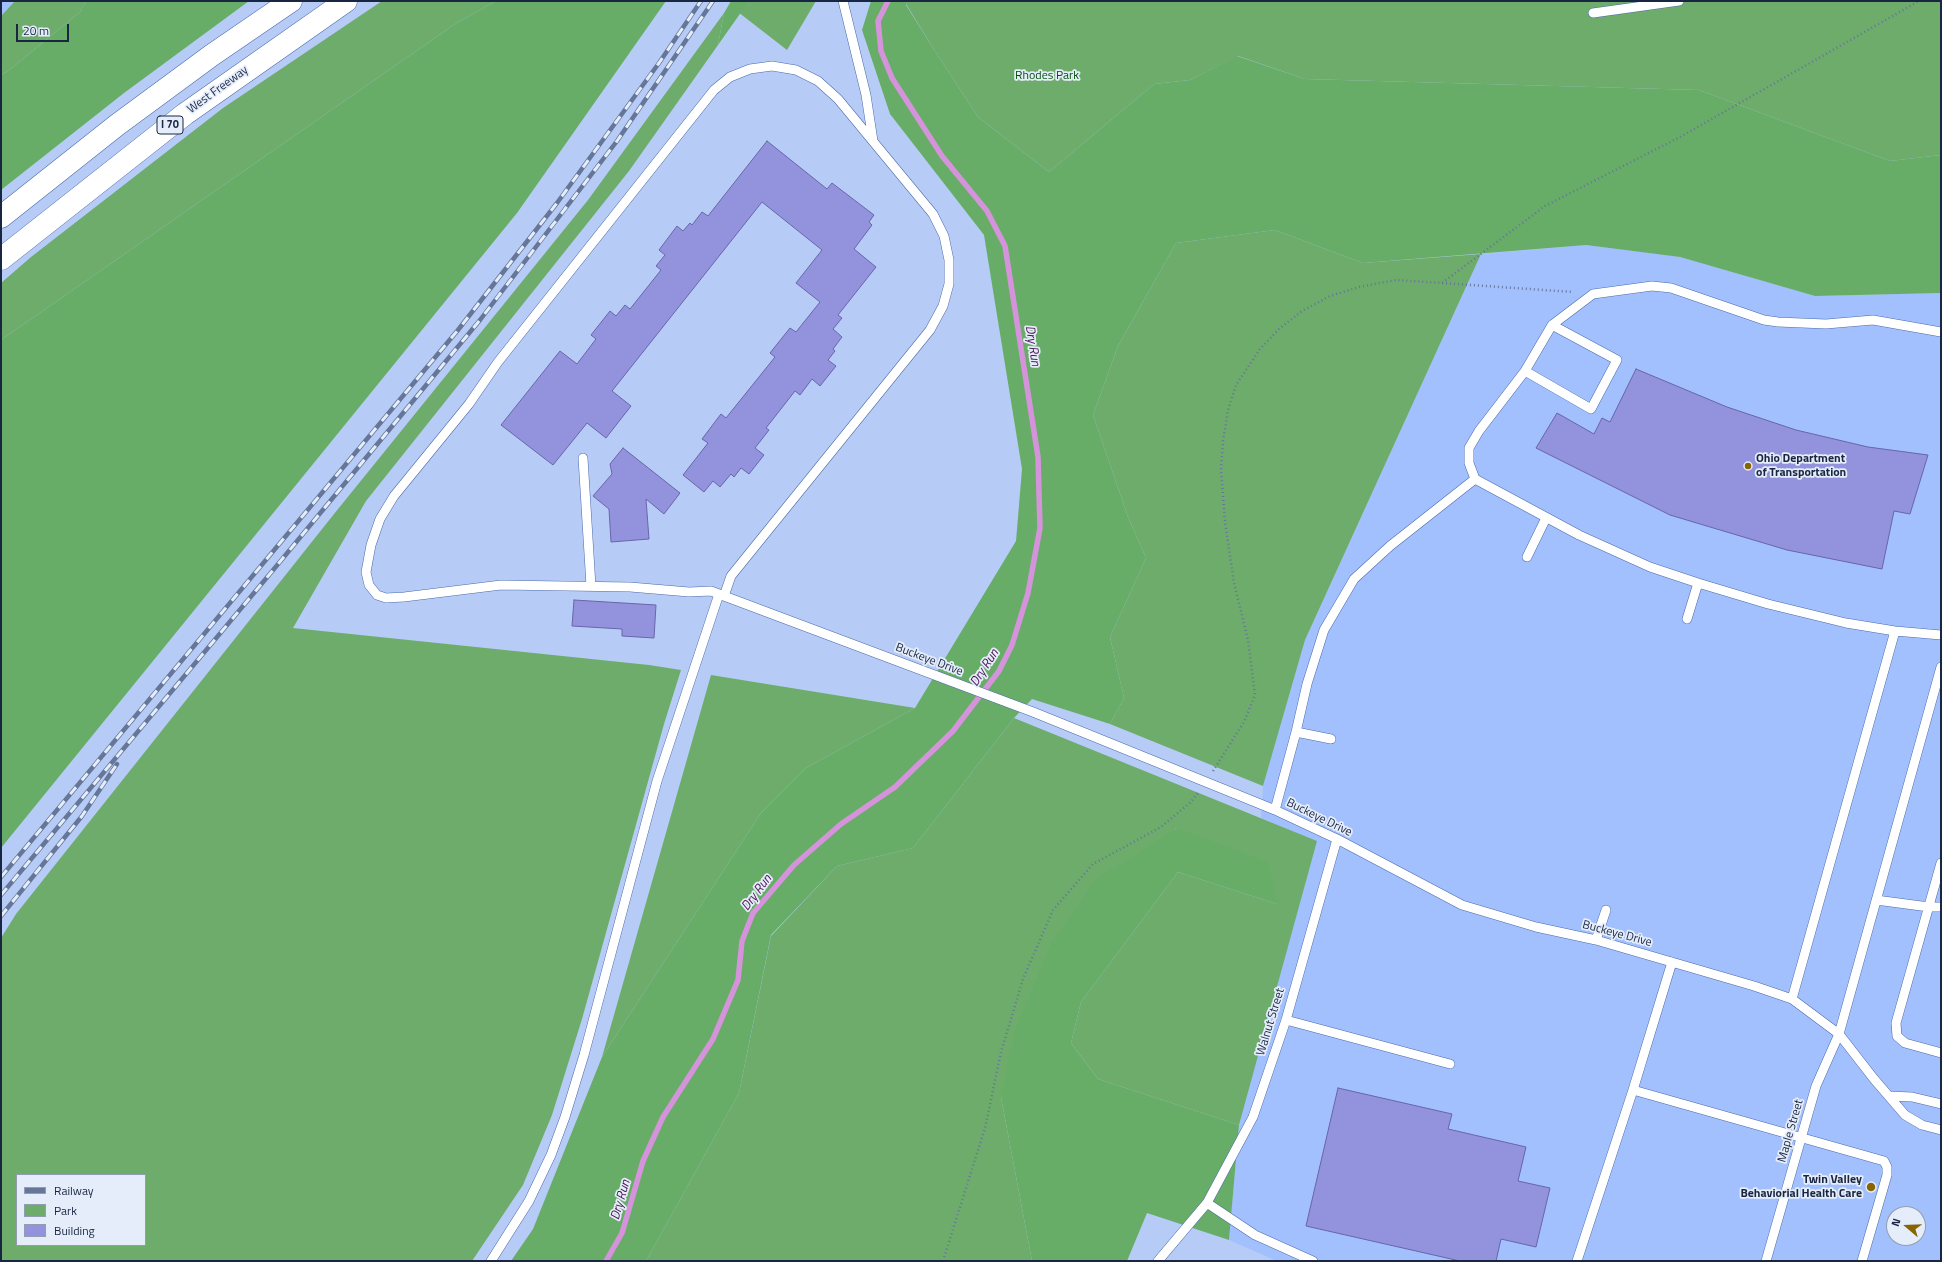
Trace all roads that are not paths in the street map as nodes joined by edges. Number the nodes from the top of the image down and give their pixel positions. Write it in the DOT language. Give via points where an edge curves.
graph roads {
  1 [pos="291,1"];
  2 [pos="346,1"];
  3 [pos="843,1"];
  4 [pos="1679,1"];
  5 [pos="1593,13"];
  6 [pos="874,142"];
  7 [pos="1,217"];
  8 [pos="1,259"];
  9 [pos="1552,325"];
  10 [pos="1941,332"];
  11 [pos="1525,371"];
  12 [pos="583,458"];
  13 [pos="1475,479"];
  14 [pos="1546,518"];
  15 [pos="1527,557"];
  16 [pos="1698,583"];
  17 [pos="591,586"];
  18 [pos="718,594"];
  19 [pos="1687,619"];
  20 [pos="1895,631"];
  21 [pos="1941,635"];
  22 [pos="1941,667"];
  23 [pos="1296,732"];
  24 [pos="1331,738"];
  25 [pos="1275,810"];
  26 [pos="1337,840"];
  27 [pos="1941,863"];
  28 [pos="1876,900"];
  29 [pos="1929,907"];
  30 [pos="1941,907"];
  31 [pos="1606,910"];
  32 [pos="1596,940"];
  33 [pos="1672,962"];
  34 [pos="1792,999"];
  35 [pos="1286,1020"];
  36 [pos="1839,1034"];
  37 [pos="1941,1053"];
  38 [pos="1450,1064"];
  39 [pos="1633,1090"];
  40 [pos="1889,1096"];
  41 [pos="1941,1104"];
  42 [pos="1941,1130"];
  43 [pos="1802,1139"];
  44 [pos="1207,1203"];
  45 [pos="491,1261"];
  46 [pos="1158,1261"];
  47 [pos="1313,1261"];
  48 [pos="1577,1261"];
  49 [pos="1766,1261"];
  50 [pos="1862,1261"];
  1 -- 7 [label="highway, I 70" via="117,125"];
  2 -- 8 [label="highway, West Freeway / I 70" via="185,114"];
  3 -- 6 [label="lane" via="866,95"];
  4 -- 5 [label="lane"];
  6 -- 17 [label="lane" via="838,99 818,81 796,70 772,66 750,69 730,77 714,90 394,496 380,519 371,544 366,572 369,585 377,595 386,598 500,585"];
  6 -- 18 [label="lane" via="934,214 944,236 949,260 948,284 943,306 930,330"];
  9 -- 10 [label="lane" via="1593,294 1652,286 1671,288 1764,320 1826,324 1873,320"];
  9 -- 11 [label="lane"];
  9 -- 11 [label="lane" via="1618,360 1591,409"];
  11 -- 13 [label="lane" via="1469,448 1469,463"];
  12 -- 17 [label="lane"];
  13 -- 14 [label="lane"];
  13 -- 23 [label="lane" via="1390,546 1354,579 1324,630 1307,684"];
  14 -- 15 [label="lane"];
  14 -- 16 [label="lane" via="1650,567"];
  16 -- 19 [label="lane"];
  16 -- 20 [label="lane" via="1768,604 1846,623"];
  17 -- 18 [label="lane"];
  18 -- 25 [label="lane, Buckeye Drive" via="1033,712"];
  18 -- 45 [label="lane" via="657,781 565,1117 551,1155 529,1201"];
  20 -- 21 [label="lane"];
  20 -- 34 [label="lane"];
  22 -- 28 [label="lane, Maple Street"];
  23 -- 24 [label="lane"];
  23 -- 25 [label="lane"];
  25 -- 26 [label="lane, Buckeye Drive"];
  26 -- 32 [label="lane, Buckeye Drive" via="1462,906 1536,927"];
  26 -- 35 [label="lane, Walnut Street"];
  27 -- 29 [label="lane"];
  28 -- 29 [label="lane"];
  28 -- 36 [label="lane, Maple Street"];
  29 -- 30 [label="lane"];
  29 -- 37 [label="lane" via="1896,1024 1897,1036 1905,1043"];
  31 -- 32 [label="lane"];
  32 -- 33 [label="lane, Buckeye Drive"];
  33 -- 34 [label="lane, Buckeye Drive"];
  33 -- 39 [label="lane"];
  34 -- 36 [label="lane, Buckeye Drive"];
  35 -- 38 [label="lane"];
  35 -- 44 [label="lane, Walnut Street" via="1253,1117"];
  36 -- 40 [label="lane, Buckeye Drive"];
  36 -- 43 [label="lane, Maple Street" via="1816,1086"];
  39 -- 43 [label="lane"];
  39 -- 48 [label="lane"];
  40 -- 41 [label="lane" via="1912,1097"];
  40 -- 42 [label="lane, Buckeye Drive" via="1905,1115 1922,1125"];
  43 -- 49 [label="lane, Maple Street"];
  43 -- 50 [label="lane" via="1878,1158 1884,1161 1887,1167"];
  44 -- 46 [label="lane, Walnut Street"];
  44 -- 47 [label="lane" via="1255,1235"];
}
